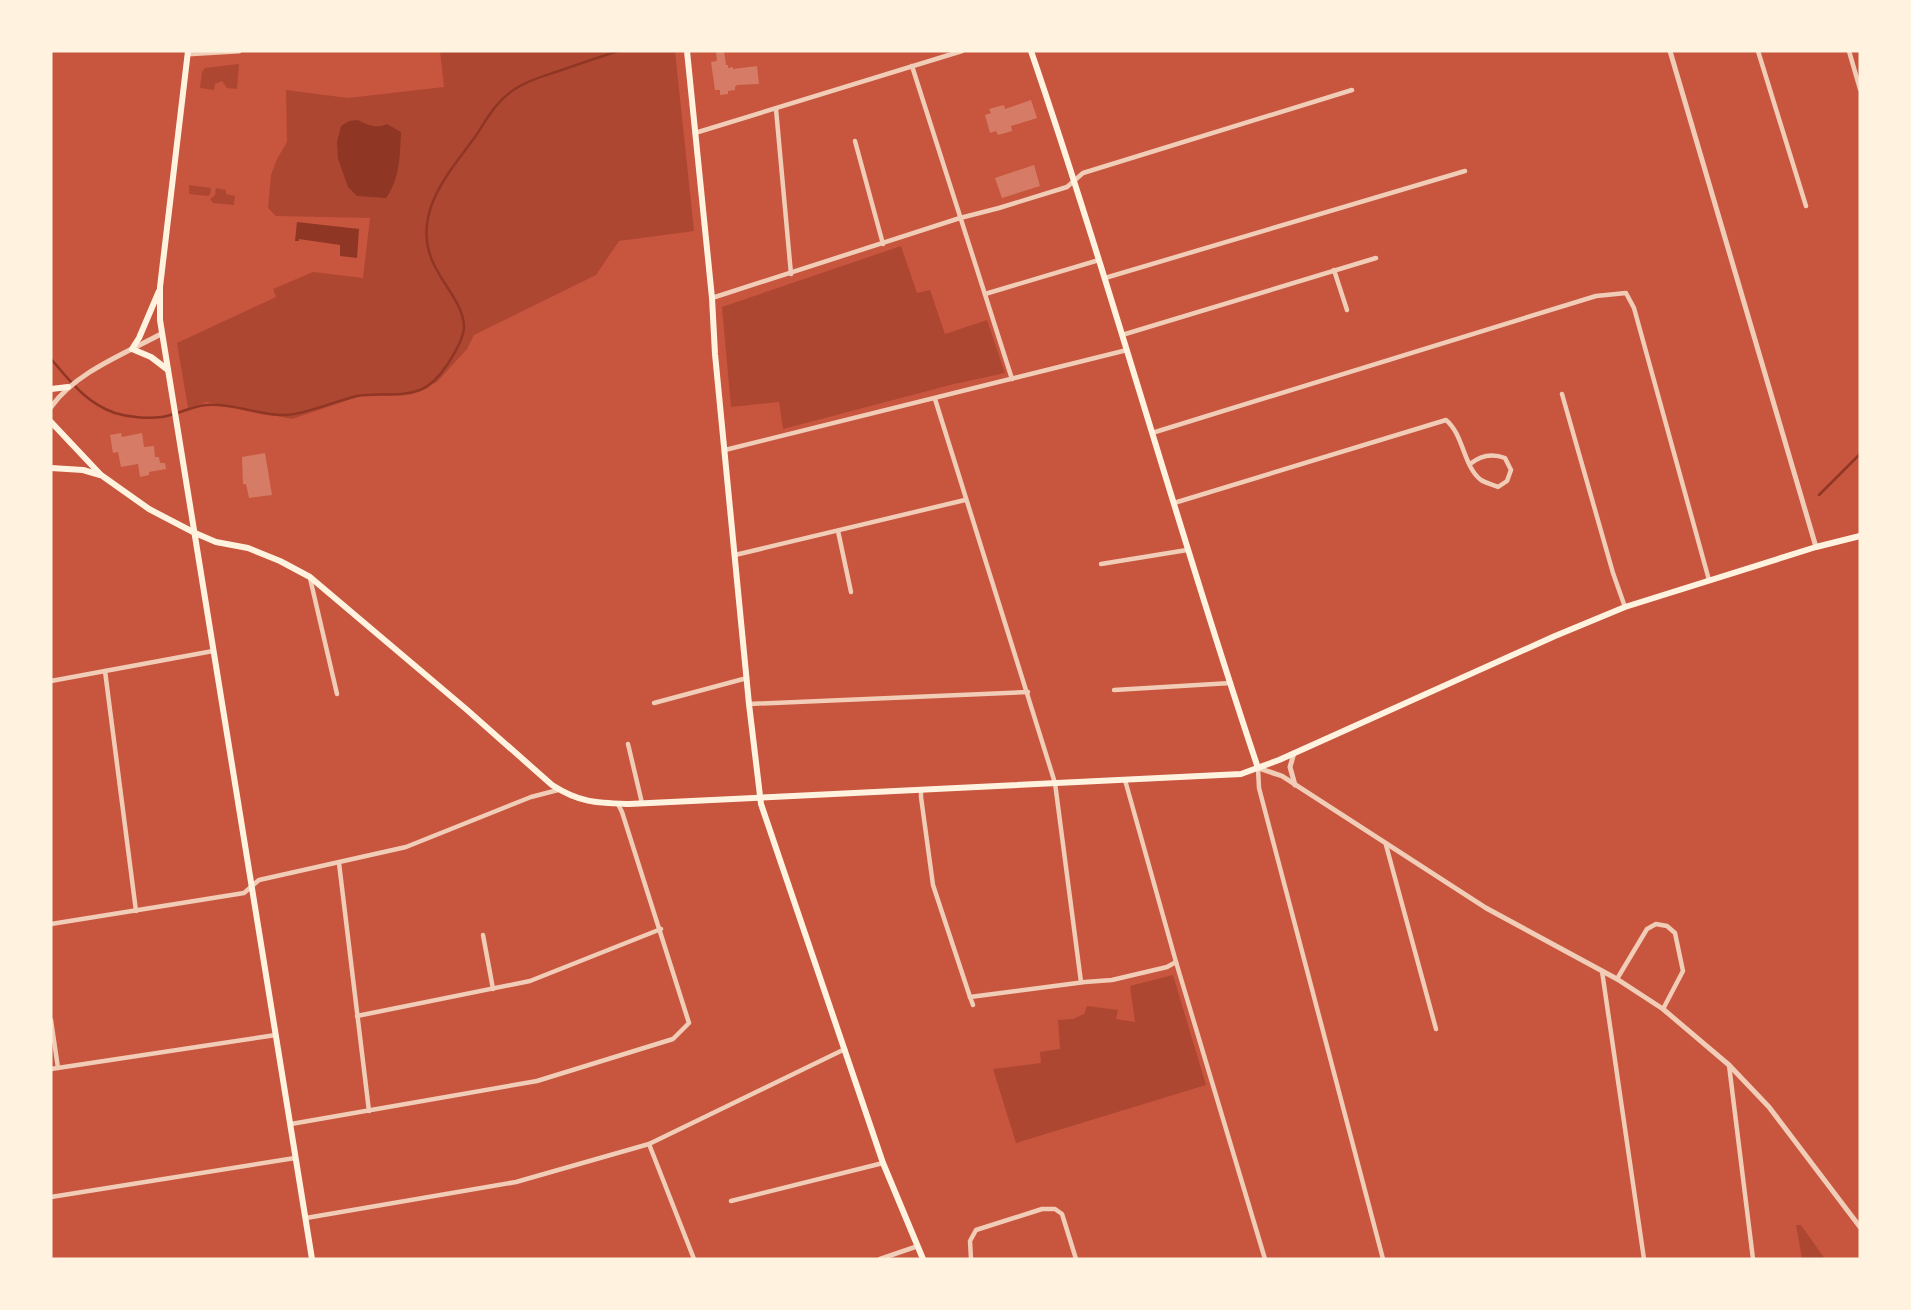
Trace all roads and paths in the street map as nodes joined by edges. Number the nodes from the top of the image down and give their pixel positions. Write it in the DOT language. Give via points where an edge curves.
graph roads {
  1 [pos="239,51"];
  2 [pos="687,51"];
  3 [pos="962,51"];
  4 [pos="1031,51"];
  5 [pos="1670,51"];
  6 [pos="1758,51"];
  7 [pos="1849,51"];
  8 [pos="188,52"];
  9 [pos="912,66"];
  10 [pos="1860,89"];
  11 [pos="1352,90"];
  12 [pos="776,109"];
  13 [pos="695,133"];
  14 [pos="855,141"];
  15 [pos="1465,171"];
  16 [pos="1074,180"];
  17 [pos="1805,206"];
  18 [pos="960,218"];
  19 [pos="883,244"];
  20 [pos="1376,258"];
  21 [pos="1098,260"];
  22 [pos="1335,270"];
  23 [pos="791,274"];
  24 [pos="1105,278"];
  25 [pos="160,287"];
  26 [pos="985,294"];
  27 [pos="712,299"];
  28 [pos="1346,310"];
  29 [pos="162,334"];
  30 [pos="1122,335"];
  31 [pos="132,349"];
  32 [pos="1127,350"];
  33 [pos="168,370"];
  34 [pos="1012,379"];
  35 [pos="68,387"];
  36 [pos="51,389"];
  37 [pos="1562,394"];
  38 [pos="935,399"];
  39 [pos="51,407"];
  40 [pos="51,422"];
  41 [pos="1152,433"];
  42 [pos="725,450"];
  43 [pos="1469,464"];
  44 [pos="51,468"];
  45 [pos="101,475"];
  46 [pos="965,500"];
  47 [pos="1173,503"];
  48 [pos="838,531"];
  49 [pos="195,533"];
  50 [pos="1860,536"];
  51 [pos="1816,547"];
  52 [pos="1187,550"];
  53 [pos="735,555"];
  54 [pos="1101,564"];
  55 [pos="310,577"];
  56 [pos="1709,580"];
  57 [pos="851,592"];
  58 [pos="1625,607"];
  59 [pos="214,651"];
  60 [pos="105,671"];
  61 [pos="747,678"];
  62 [pos="51,681"];
  63 [pos="1231,682"];
  64 [pos="1114,690"];
  65 [pos="1028,692"];
  66 [pos="337,694"];
  67 [pos="654,703"];
  68 [pos="749,704"];
  69 [pos="628,744"];
  70 [pos="1294,753"];
  71 [pos="1258,768"];
  72 [pos="1125,780"];
  73 [pos="1055,783"];
  74 [pos="1295,785"];
  75 [pos="559,790"];
  76 [pos="921,790"];
  77 [pos="760,796"];
  78 [pos="617,803"];
  79 [pos="642,803"];
  80 [pos="1386,845"];
  81 [pos="339,863"];
  82 [pos="251,886"];
  83 [pos="136,911"];
  84 [pos="51,924"];
  85 [pos="661,929"];
  86 [pos="483,935"];
  87 [pos="1176,962"];
  88 [pos="1602,971"];
  89 [pos="1617,979"];
  90 [pos="1081,982"];
  91 [pos="493,989"];
  92 [pos="970,996"];
  93 [pos="973,1005"];
  94 [pos="1663,1009"];
  95 [pos="357,1016"];
  96 [pos="51,1020"];
  97 [pos="1436,1029"];
  98 [pos="275,1035"];
  99 [pos="845,1049"];
  100 [pos="1730,1065"];
  101 [pos="58,1068"];
  102 [pos="51,1069"];
  103 [pos="369,1111"];
  104 [pos="291,1124"];
  105 [pos="649,1144"];
  106 [pos="296,1158"];
  107 [pos="883,1163"];
  108 [pos="51,1197"];
  109 [pos="731,1201"];
  110 [pos="306,1217"];
  111 [pos="1860,1227"];
  112 [pos="918,1246"];
  113 [pos="312,1259"];
  114 [pos="694,1259"];
  115 [pos="880,1259"];
  116 [pos="923,1259"];
  117 [pos="971,1259"];
  118 [pos="1076,1259"];
  119 [pos="1265,1259"];
  120 [pos="1383,1259"];
  121 [pos="1644,1259"];
  122 [pos="1753,1259"];
  1 -- 8 [label="street"];
  2 -- 13 [label="main road"];
  3 -- 9 [label="street"];
  4 -- 16 [label="main road"];
  5 -- 51 [label="street"];
  6 -- 17 [label="street"];
  7 -- 10 [label="street"];
  8 -- 25 [label="main road"];
  9 -- 12 [label="street"];
  9 -- 18 [label="street"];
  11 -- 16 [label="street" via="1083,173"];
  12 -- 13 [label="street"];
  12 -- 23 [label="street"];
  13 -- 27 [label="main road"];
  14 -- 19 [label="street"];
  15 -- 24 [label="street"];
  16 -- 18 [label="street" via="1067,187"];
  16 -- 21 [label="main road"];
  18 -- 19 [label="street"];
  18 -- 26 [label="street"];
  19 -- 23 [label="street"];
  20 -- 22 [label="street"];
  21 -- 24 [label="main road"];
  21 -- 26 [label="street"];
  22 -- 28 [label="street"];
  22 -- 30 [label="street"];
  23 -- 27 [label="street"];
  24 -- 30 [label="main road"];
  25 -- 29 [label="main road"];
  25 -- 31 [label="main road"];
  26 -- 34 [label="street"];
  27 -- 42 [label="main road"];
  29 -- 31 [label="street"];
  29 -- 33 [label="main road"];
  30 -- 32 [label="main road"];
  31 -- 33 [label="main road"];
  31 -- 35 [label="street"];
  32 -- 34 [label="street"];
  32 -- 41 [label="main road"];
  33 -- 49 [label="main road"];
  34 -- 38 [label="street"];
  35 -- 36 [label="main road"];
  35 -- 39 [label="street"];
  37 -- 58 [label="street"];
  38 -- 42 [label="street"];
  38 -- 46 [label="street"];
  40 -- 45 [label="main road"];
  41 -- 47 [label="main road"];
  41 -- 56 [label="street" via="1596,296 1626,293 1634,308"];
  42 -- 53 [label="main road"];
  43 -- 43 [label="street" via="1480,479 1498,486 1507,481 1511,470 1505,458 1494,454"];
  43 -- 47 [label="street" via="1454,427 1446,420"];
  44 -- 45 [label="main road"];
  45 -- 49 [label="main road" via="149,509"];
  46 -- 48 [label="street"];
  46 -- 65 [label="street"];
  47 -- 52 [label="main road"];
  48 -- 53 [label="street"];
  48 -- 57 [label="street"];
  49 -- 55 [label="main road" via="248,548"];
  49 -- 59 [label="main road"];
  50 -- 51 [label="main road"];
  51 -- 56 [label="main road"];
  52 -- 54 [label="street"];
  52 -- 63 [label="main road"];
  53 -- 61 [label="main road"];
  55 -- 66 [label="street"];
  55 -- 75 [label="main road"];
  56 -- 58 [label="main road"];
  58 -- 70 [label="main road"];
  59 -- 60 [label="street"];
  59 -- 82 [label="main road"];
  60 -- 62 [label="street"];
  60 -- 83 [label="street"];
  61 -- 67 [label="street"];
  61 -- 68 [label="main road"];
  63 -- 64 [label="street"];
  63 -- 71 [label="main road"];
  65 -- 68 [label="street"];
  65 -- 73 [label="street"];
  68 -- 77 [label="main road"];
  69 -- 79 [label="street"];
  70 -- 71 [label="main road"];
  70 -- 74 [label="street" via="1290,769"];
  71 -- 72 [label="main road" via="1233,775"];
  71 -- 74 [label="street"];
  71 -- 120 [label="street" via="1259,788"];
  72 -- 73 [label="main road"];
  72 -- 87 [label="street"];
  73 -- 76 [label="main road"];
  73 -- 90 [label="street"];
  74 -- 80 [label="street"];
  75 -- 78 [label="main road" via="585,801"];
  75 -- 81 [label="street" via="406,847"];
  76 -- 77 [label="main road"];
  76 -- 92 [label="street" via="933,886"];
  77 -- 79 [label="main road"];
  77 -- 99 [label="main road"];
  78 -- 79 [label="main road"];
  78 -- 85 [label="street"];
  80 -- 88 [label="street" via="1486,908"];
  80 -- 97 [label="street"];
  81 -- 82 [label="street" via="259,880"];
  81 -- 95 [label="street"];
  82 -- 83 [label="street" via="244,893"];
  82 -- 98 [label="main road"];
  83 -- 84 [label="street"];
  85 -- 91 [label="street" via="530,981"];
  85 -- 103 [label="street" via="689,1023 673,1039 537,1082"];
  86 -- 91 [label="street"];
  87 -- 90 [label="street" via="1112,980"];
  87 -- 119 [label="street"];
  88 -- 89 [label="street"];
  88 -- 121 [label="street"];
  89 -- 94 [label="street"];
  89 -- 94 [label="street" via="1647,929 1656,924 1667,926 1675,933 1683,971"];
  90 -- 92 [label="street"];
  91 -- 95 [label="street"];
  92 -- 93 [label="street"];
  94 -- 100 [label="street"];
  95 -- 103 [label="street"];
  96 -- 101 [label="street"];
  98 -- 101 [label="street"];
  98 -- 104 [label="main road"];
  99 -- 105 [label="street"];
  99 -- 107 [label="main road"];
  100 -- 111 [label="street" via="1769,1107"];
  100 -- 122 [label="street"];
  101 -- 102 [label="street"];
  103 -- 104 [label="street"];
  104 -- 106 [label="main road"];
  105 -- 110 [label="street" via="516,1182"];
  105 -- 114 [label="street"];
  106 -- 108 [label="street"];
  106 -- 110 [label="main road"];
  107 -- 109 [label="street"];
  107 -- 112 [label="main road"];
  110 -- 113 [label="main road"];
  112 -- 115 [label="street"];
  112 -- 116 [label="main road"];
  117 -- 118 [label="street" via="970,1241 976,1230 1055,1209 1062,1214"];
}
